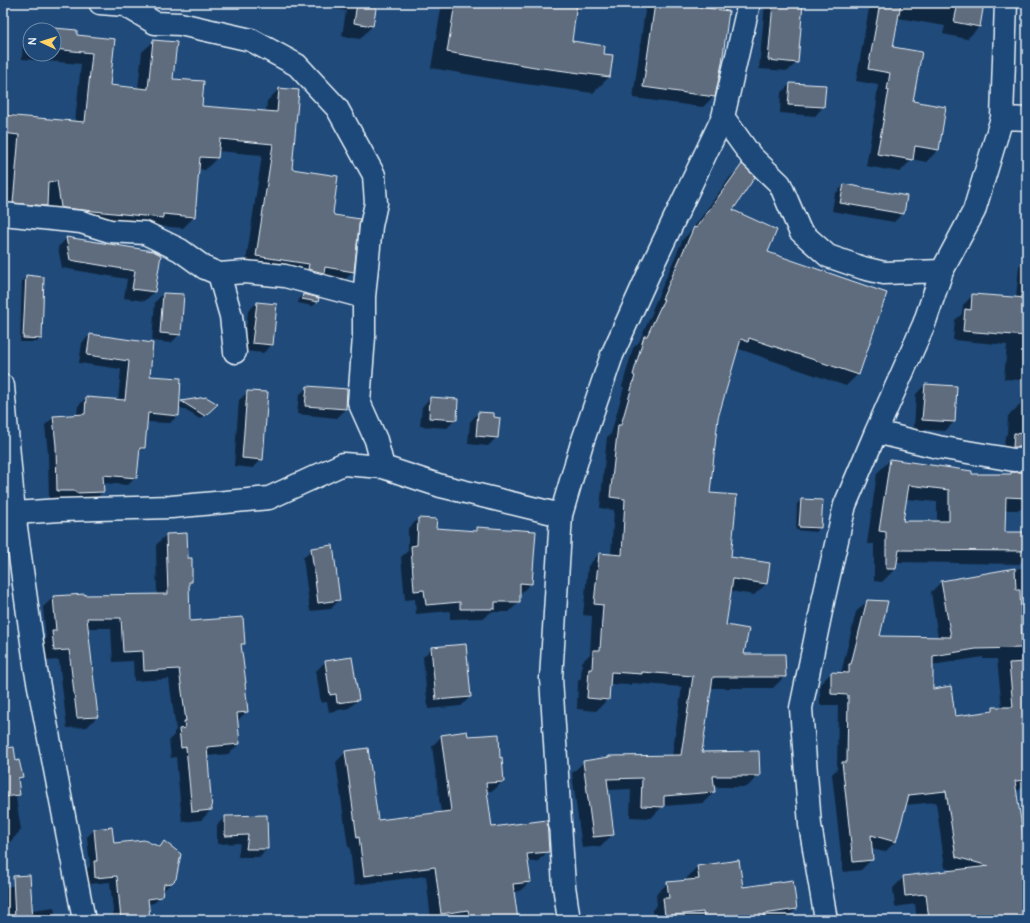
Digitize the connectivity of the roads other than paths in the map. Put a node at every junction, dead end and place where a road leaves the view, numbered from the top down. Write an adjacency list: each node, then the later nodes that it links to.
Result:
1 (100, 3): 10 (street)
2 (749, 3): 4 (street)
3 (1006, 3): 5 (street)
4 (723, 117): 8 (street); 17 (street)
5 (1002, 118): 6 (street); 8 (street)
6 (1027, 119)
7 (3, 214): 9 (street)
8 (942, 271): 13 (street)
9 (219, 274): 10 (street); 11 (street)
10 (364, 297): 15 (street)
11 (235, 352)
12 (3, 386): 16 (street)
13 (876, 432): 14 (street); 20 (street)
14 (1027, 459)
15 (383, 468): 16 (street); 17 (street)
16 (14, 513): 18 (street)
17 (561, 515): 19 (street)
18 (84, 920)
19 (569, 920)
20 (826, 920)

